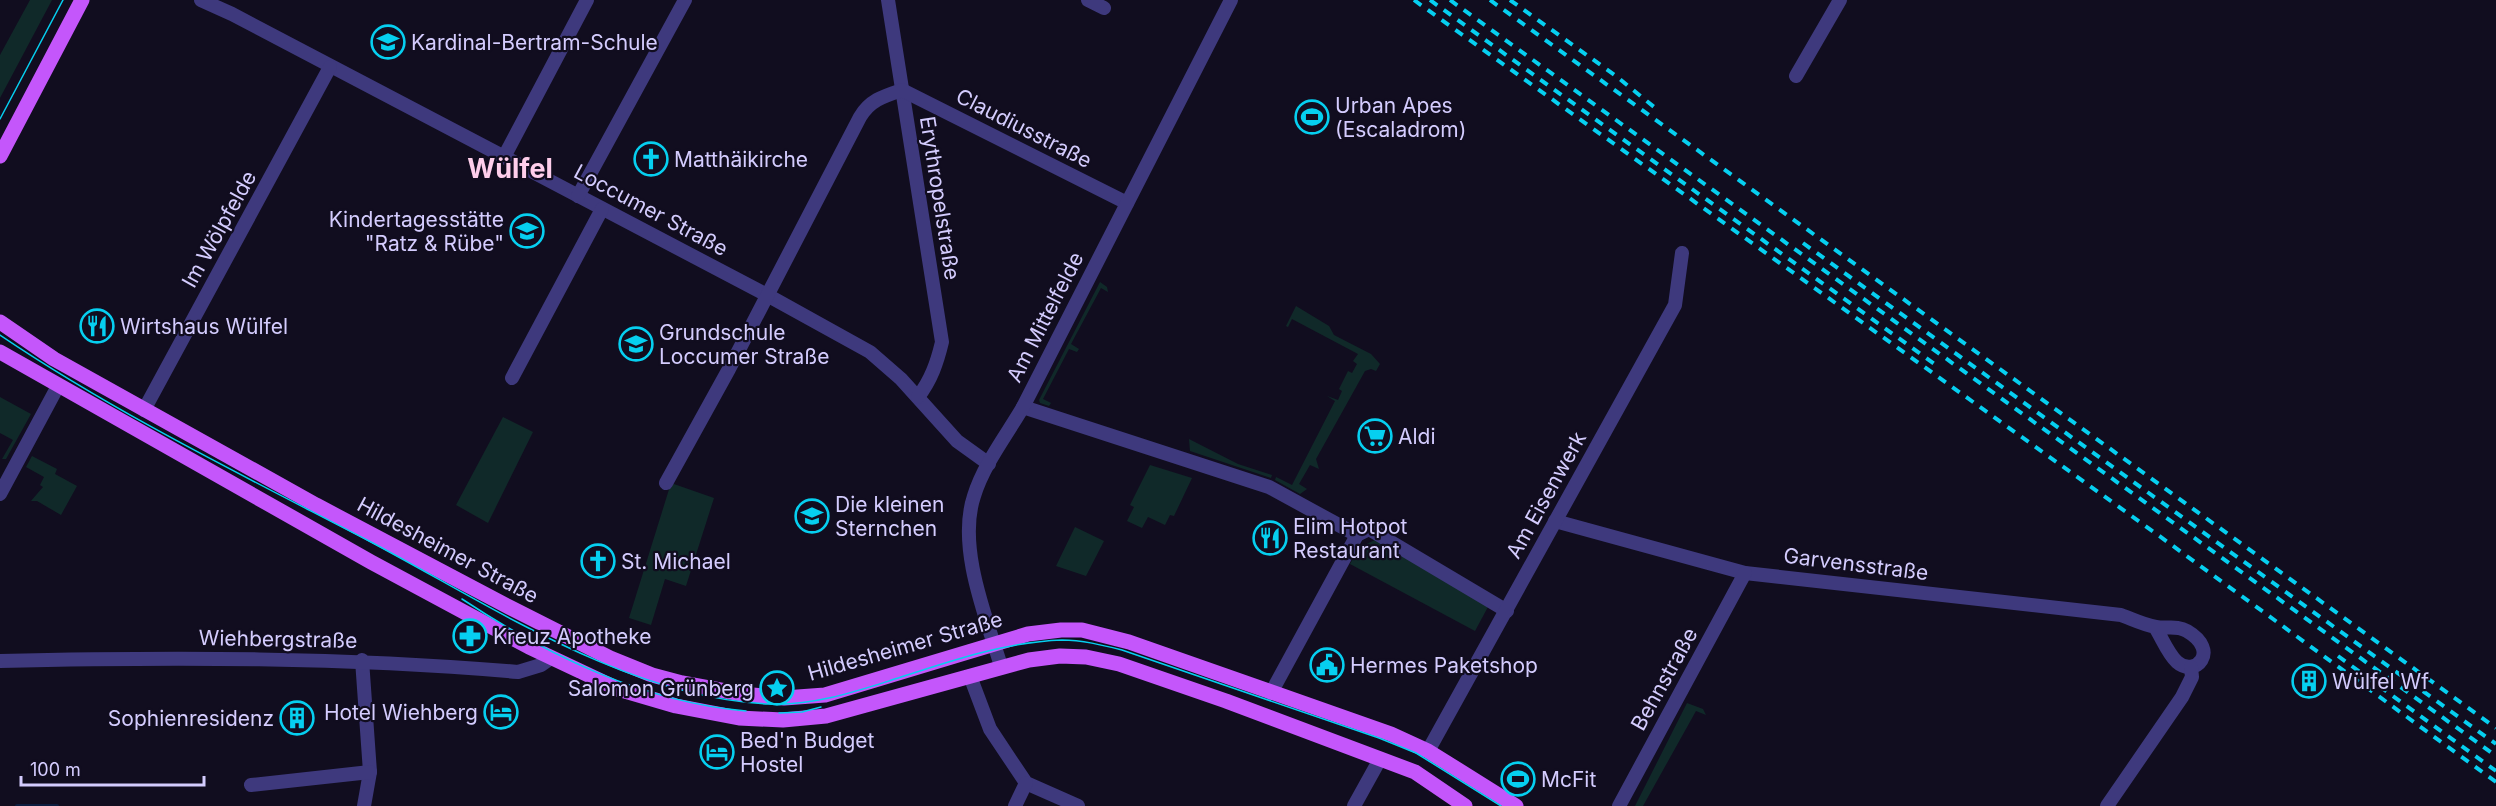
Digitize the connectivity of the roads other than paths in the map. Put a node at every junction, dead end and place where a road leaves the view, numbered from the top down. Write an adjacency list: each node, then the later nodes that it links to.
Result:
1 (82, 0): 13 (main road)
2 (201, 0): 10 (street, Loccumer Straße)
3 (587, 0): 14 (street)
4 (685, 0): 15 (street)
5 (888, 0): 12 (street, Erythropelstraße)
6 (1088, 0): 9 (street)
7 (1231, 0): 16 (street, Am Mittelfelde)
8 (1840, 0): 11 (street)
9 (1104, 8)
10 (330, 67): 14 (street, Loccumer Straße); 26 (street, Im Wölpfelde)
11 (1796, 76)
12 (902, 90): 16 (street, Claudiusstraße); 19 (street); 24 (street, Erythropelstraße)
13 (0, 156)
14 (504, 158): 15 (street, Loccumer Straße)
15 (578, 196): 17 (street, Loccumer Straße)
16 (1127, 203): 25 (street, Am Mittelfelde)
17 (602, 209): 19 (street, Loccumer Straße); 22 (street)
18 (1682, 253): 30 (street, Am Eisenwerk)
19 (767, 295): 24 (street, Loccumer Straße); 28 (street)
20 (0, 322): 26 (main road, Hildesheimer Straße)
21 (0, 352): 23 (main road)
22 (512, 378)
23 (58, 386): 29 (street); 36 (main road)
24 (918, 398): 27 (street, Loccumer Straße)
25 (1023, 407): 27 (street, Am Mittelfelde); 31 (street)
26 (144, 411): 35 (main road, Hildesheimer Straße)
27 (988, 464): 35 (street, Am Mittelfelde)
28 (666, 483)
29 (0, 494)
30 (1555, 520): 32 (street, Garvensstraße); 33 (street, Am Eisenwerk)
31 (1356, 535): 33 (street); 42 (street)
32 (1746, 573): 34 (street, Garvensstraße); 54 (street, Behnstraße)
33 (1507, 611): 43 (street, Am Eisenwerk)
34 (2155, 627): 40 (street); 40 (street, Garvensstraße)
35 (995, 644): 39 (street, Am Mittelfelde); 42 (main road, Hildesheimer Straße)
36 (551, 658): 37 (street, Wiehbergstraße); 41 (main road)
37 (362, 660): 38 (street, Wiehbergstraße); 45 (street)
38 (0, 661)
39 (1001, 666): 41 (main road); 44 (main road)
40 (2191, 667): 55 (street)
41 (970, 676): 46 (street)
42 (1270, 693): 43 (main road, Hildesheimer Straße)
43 (1428, 751): 53 (main road, Hildesheimer Straße)
44 (1380, 759): 51 (street); 52 (main road)
45 (370, 772): 47 (street); 48 (street)
46 (1026, 783): 49 (street); 50 (street)
47 (251, 785)
48 (364, 806)
49 (1015, 806)
50 (1078, 806)
51 (1354, 806)
52 (1466, 806)
53 (1516, 806)
54 (1619, 806)
55 (2107, 806)

